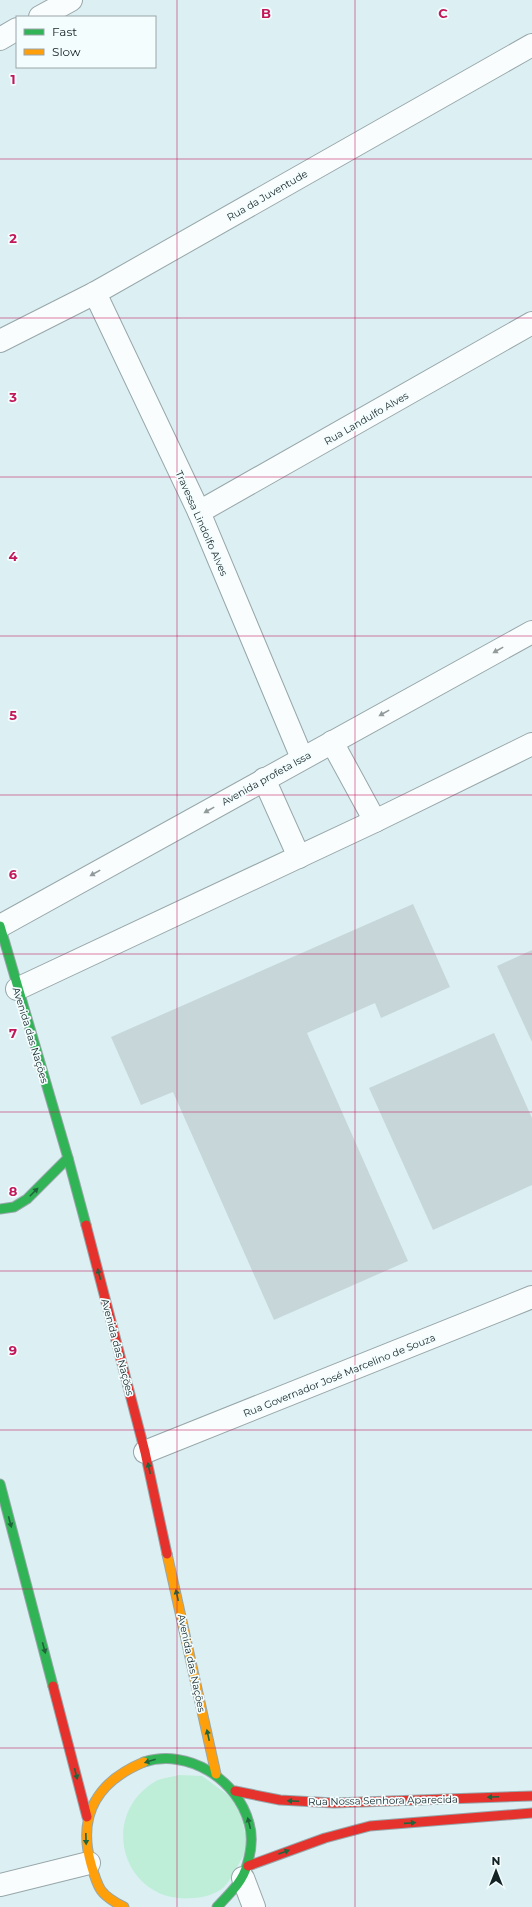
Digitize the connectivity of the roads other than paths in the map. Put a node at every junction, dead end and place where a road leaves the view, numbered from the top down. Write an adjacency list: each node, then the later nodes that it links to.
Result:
1 (71, 0): 2 (street)
2 (42, 16)
3 (16, 30): 4 (street)
4 (0, 39)
5 (532, 45): 6 (street, Rua da Juventude)
6 (95, 293): 8 (street, Rua da Juventude); 9 (street, Travessa Lindolfo Alves)
7 (532, 323): 9 (street, Rua Landulfo Alves)
8 (0, 342)
9 (199, 512): 13 (street, Travessa Lindolfo Alves)
10 (532, 632): 11 (street, Avenida profeta Issa, one-way to 11)
11 (332, 742): 13 (street, Avenida profeta Issa); 15 (street)
12 (532, 744): 15 (street)
13 (302, 758): 14 (street, Avenida profeta Issa)
14 (264, 779): 16 (street); 17 (street, Avenida profeta Issa, one-way to 17)
15 (375, 821): 16 (street)
16 (300, 857): 18 (street)
17 (0, 926): 18 (street, Avenida das Nações)
18 (17, 988): 19 (street, Avenida das Nações)
19 (68, 1158): 20 (street, one-way to 19); 22 (street, Avenida das Nações, one-way to 19)
20 (0, 1209)
21 (532, 1297): 22 (street, Rua Governador José Marcelino de Souza)
22 (145, 1452): 24 (street, Avenida das Nações, one-way to 22)
23 (1, 1496): 28 (street, one-way to 28)
24 (216, 1774): 25 (street); 28 (street, one-way to 28)
25 (235, 1791): 26 (street, Rua Nossa Senhora Aparecida, one-way to 25); 30 (street, one-way to 25)
26 (532, 1796)
27 (532, 1813): 30 (street, Rua Nossa Senhora Aparecida, one-way to 27)
28 (87, 1817): 29 (street, one-way to 29)
29 (89, 1863): 31 (street); 32 (street)
30 (245, 1872): 34 (street); 35 (street)
31 (0, 1885)
32 (105, 1902): 33 (street)
33 (124, 1907)
34 (217, 1907)
35 (254, 1907)

